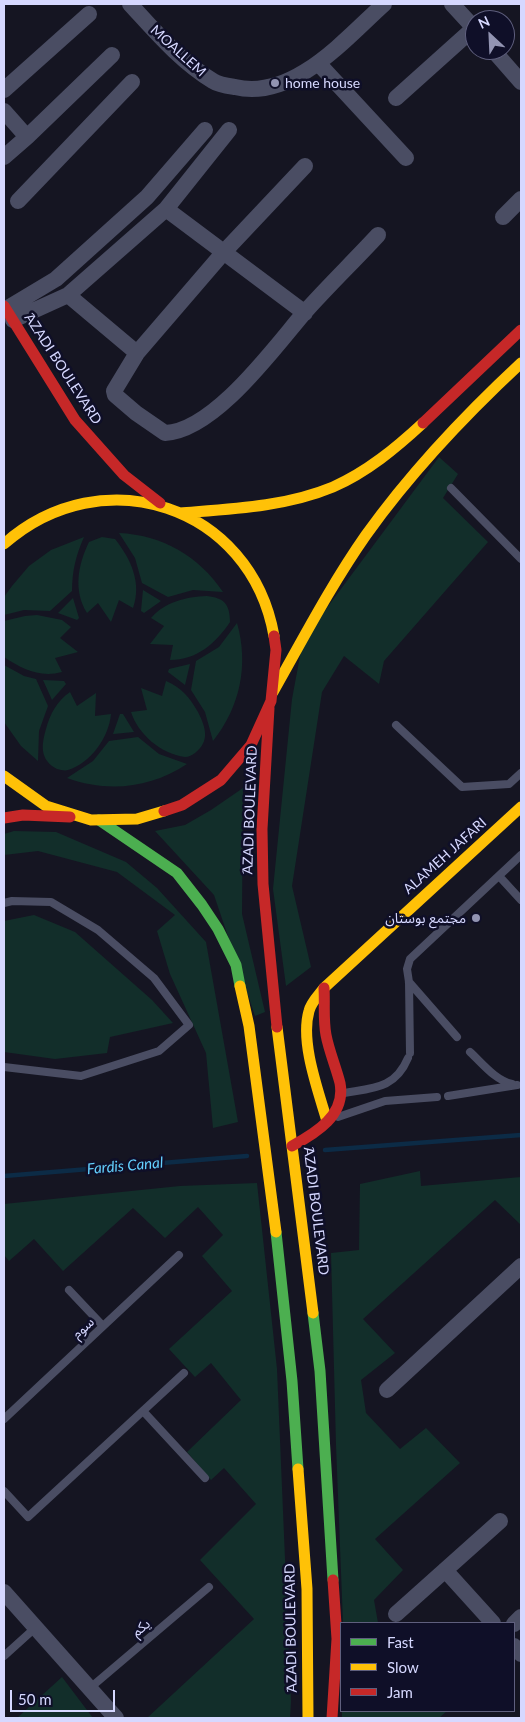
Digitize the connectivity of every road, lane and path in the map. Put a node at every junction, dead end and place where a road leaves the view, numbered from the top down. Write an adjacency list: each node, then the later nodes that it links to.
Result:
1 (130, 4): 9 (street, MOALLEM)
2 (384, 4): 9 (street, MOALLEM)
3 (452, 4): 5 (street)
4 (90, 14): 12 (street)
5 (465, 19)
6 (465, 37): 13 (street)
7 (112, 55): 17 (street)
8 (502, 60): 11 (street)
9 (318, 63): 19 (street)
10 (132, 82): 22 (street)
11 (521, 82)
12 (4, 90)
13 (396, 98)
14 (4, 111): 17 (street)
15 (205, 130): 28 (street)
16 (229, 130): 23 (street)
17 (27, 137): 18 (street)
18 (4, 157)
19 (406, 158)
20 (305, 166): 26 (street)
21 (521, 199): 24 (street)
22 (18, 201)
23 (166, 209): 26 (street); 27 (street)
24 (504, 216)
25 (378, 235): 29 (street)
26 (223, 253): 29 (street); 31 (street)
27 (68, 296): 28 (street); 31 (street)
28 (7, 312): 34 (main road, َAZADI BOULEVARD)
29 (304, 313): 31 (street)
30 (521, 330): 35 (main road)
31 (137, 354)
32 (521, 363): 38 (main road)
33 (451, 488): 37 (lane)
34 (164, 507): 35 (main road); 36 (main road)
35 (180, 513): 38 (main road)
36 (4, 544)
37 (521, 559)
38 (273, 692): 39 (main road)
39 (269, 708): 46 (main road); 61 (main road, َAZADI BOULEVARD)
40 (396, 725): 41 (lane)
41 (521, 773)
42 (4, 776): 44 (main road)
43 (521, 807): 52 (main road, ALAMEH JAFARI)
44 (82, 817): 45 (main road); 46 (main road)
45 (4, 818)
46 (99, 820): 82 (main road, َAZADI BOULEVARD)
47 (521, 855): 48 (lane)
48 (499, 876): 49 (lane); 51 (lane)
49 (521, 900)
50 (4, 903): 55 (lane)
51 (409, 982): 53 (lane); 57 (lane)
52 (324, 988): 57 (main road); 60 (main road, ALAMEH JAFARI)
53 (457, 1037)
54 (470, 1052): 56 (lane)
55 (4, 1067)
56 (519, 1085): 58 (lane)
57 (341, 1093): 60 (main road)
58 (448, 1096)
59 (437, 1097): 60 (lane)
60 (327, 1121): 61 (main road)
61 (292, 1146): 83 (main road, َAZADI BOULEVARD)
62 (179, 1255): 65 (lane, سوم)
63 (521, 1266): 67 (street)
64 (69, 1290): 65 (lane)
65 (103, 1326): 69 (lane, سوم)
66 (184, 1373): 68 (lane)
67 (387, 1390)
68 (143, 1411): 70 (lane); 71 (lane)
69 (4, 1419)
70 (204, 1478)
71 (4, 1491)
72 (500, 1521): 73 (street)
73 (445, 1570): 76 (street); 77 (street)
74 (209, 1587): 80 (lane, یکم)
75 (4, 1592): 78 (street)
76 (396, 1614)
77 (492, 1622)
78 (35, 1628): 79 (lane); 80 (street)
79 (4, 1656)
80 (90, 1688): 81 (street)
81 (116, 1718)
82 (308, 1718)
83 (332, 1718)

